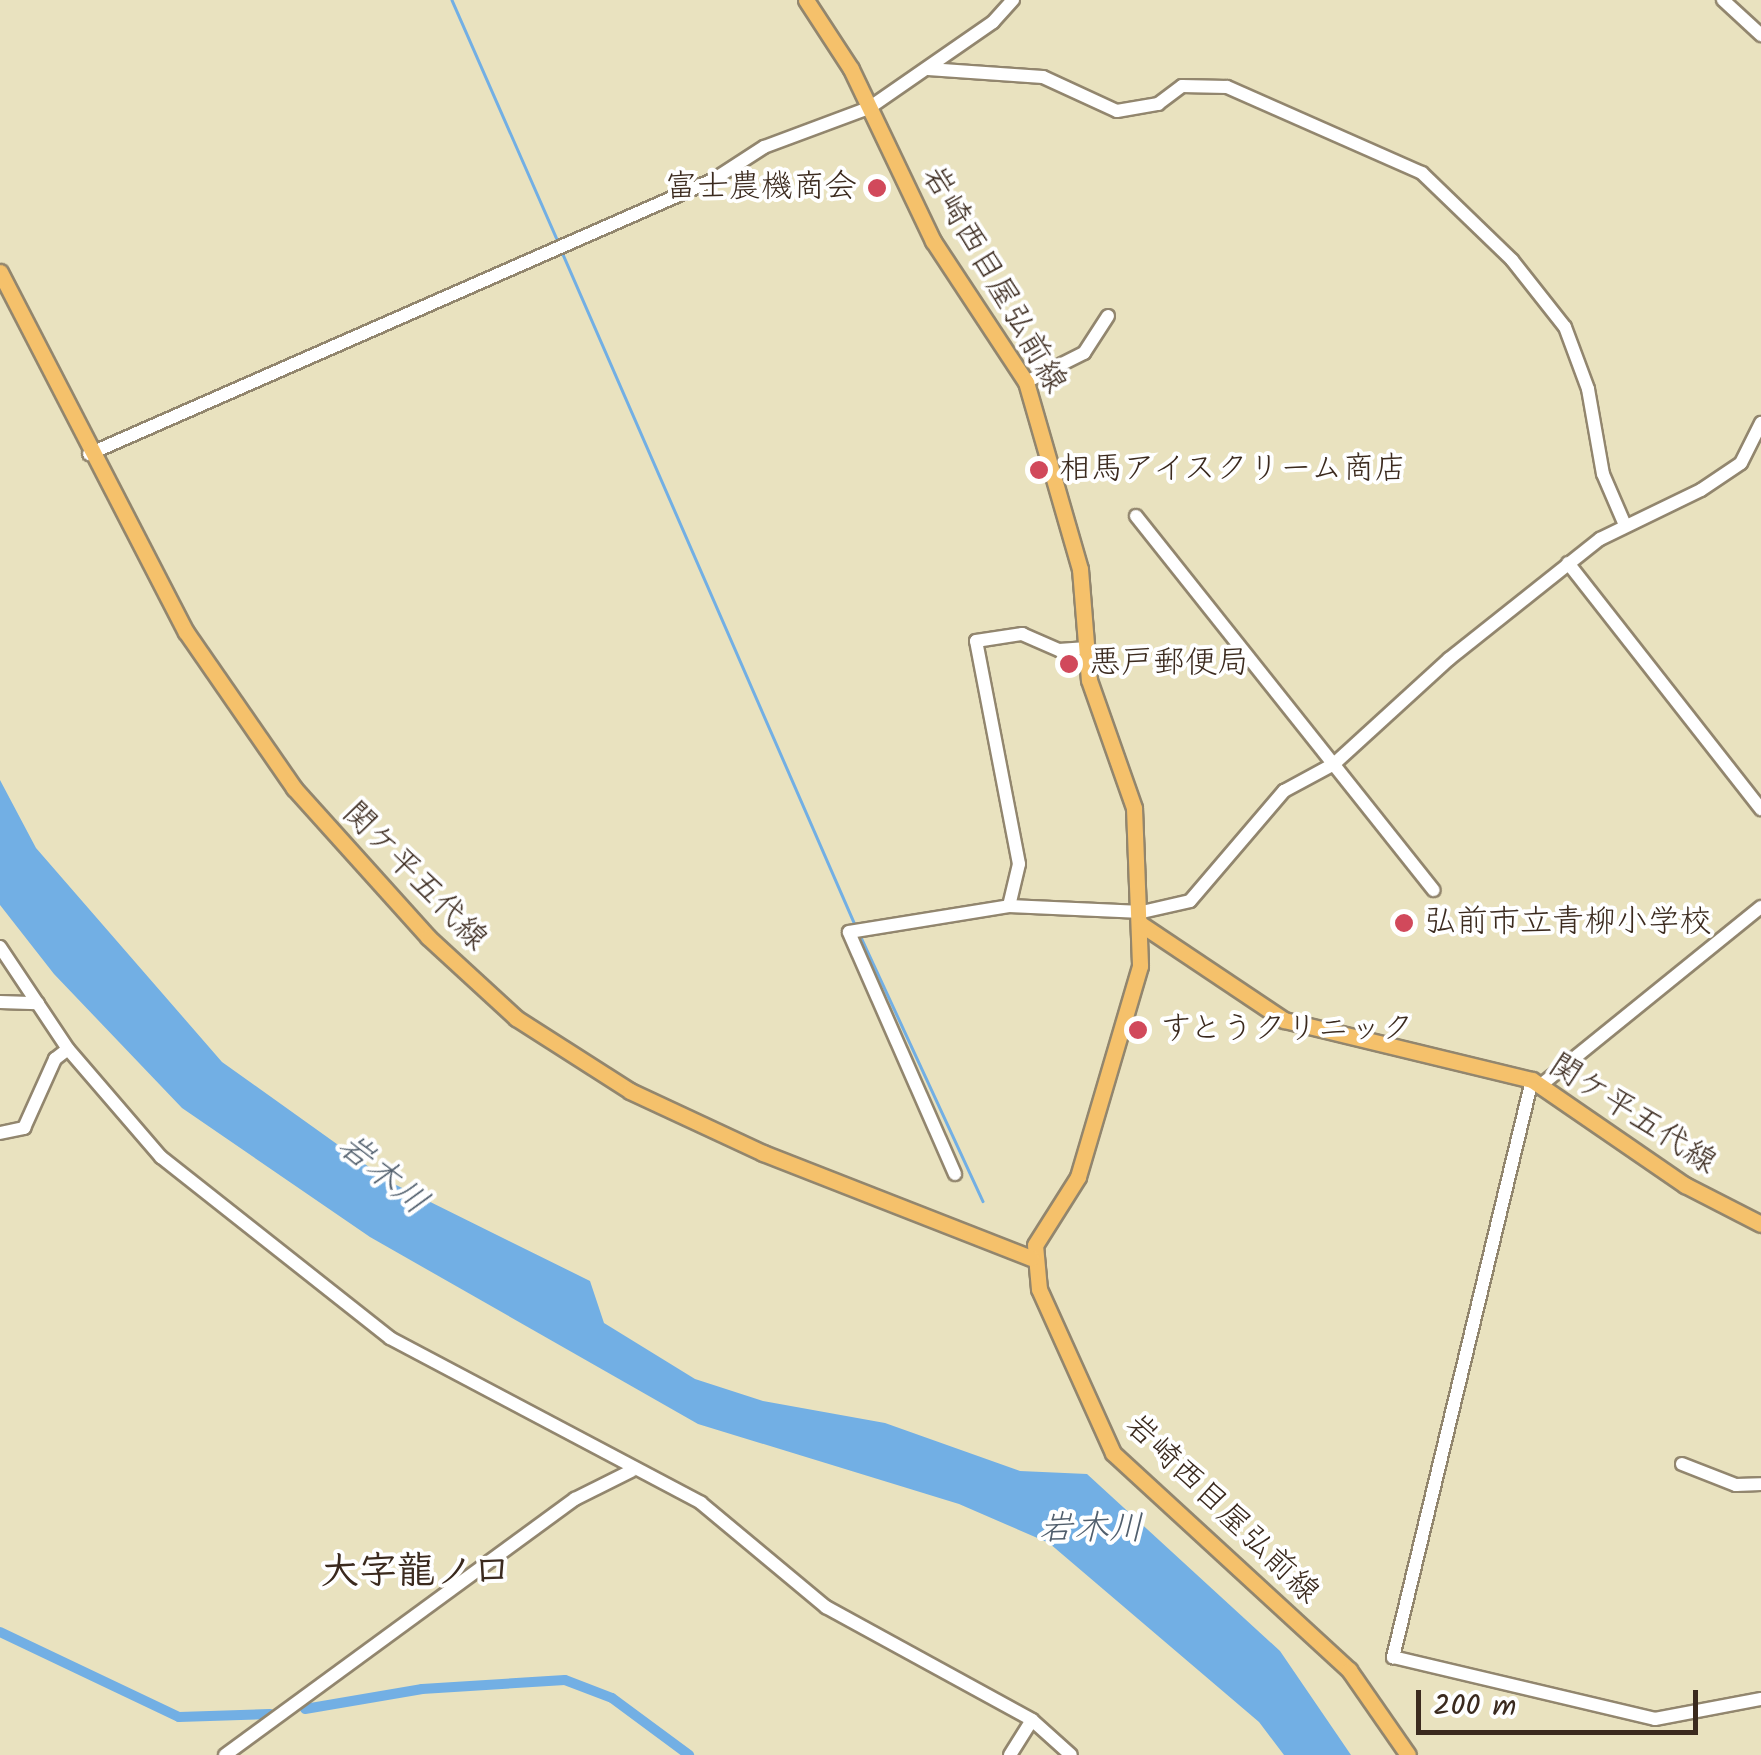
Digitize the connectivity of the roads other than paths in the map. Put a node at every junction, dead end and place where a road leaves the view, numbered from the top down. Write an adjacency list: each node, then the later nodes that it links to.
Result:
1 (806, 0): 6 (main road, 岩崎西目屋弘前線)
2 (1013, 0): 5 (street)
3 (1723, 0): 4 (street)
4 (1761, 36)
5 (928, 69): 6 (street); 13 (street)
6 (869, 108): 9 (main road, 岩崎西目屋弘前線); 11 (street)
7 (0, 272): 11 (main road, 関ケ平五代線)
8 (1108, 316): 9 (street)
9 (1026, 382): 15 (main road, 岩崎西目屋弘前線)
10 (1761, 422): 13 (street)
11 (89, 454): 30 (main road, 関ケ平五代線)
12 (1136, 516): 16 (street)
13 (1625, 525): 14 (street)
14 (1568, 563): 16 (street); 17 (street)
15 (1087, 648): 19 (street); 21 (main road, 岩崎西目屋弘前線)
16 (1334, 764): 18 (street); 21 (street)
17 (1761, 810)
18 (1433, 890)
19 (1008, 906): 21 (street); 28 (street)
20 (1761, 906): 26 (street)
21 (1142, 918): 26 (main road, 関ケ平五代線); 30 (main road, 岩崎西目屋弘前線)
22 (0, 947): 24 (street)
23 (0, 1002): 24 (street)
24 (38, 1003): 25 (street)
25 (68, 1049): 27 (street); 32 (street)
26 (1536, 1083): 29 (main road, 関ケ平五代線); 34 (street)
27 (0, 1134)
28 (954, 1174)
29 (1761, 1224)
30 (1031, 1258): 39 (main road, 岩崎西目屋弘前線)
31 (1682, 1464): 33 (street)
32 (630, 1471): 35 (street); 36 (street)
33 (1761, 1484)
34 (1761, 1699)
35 (1032, 1720): 37 (street); 38 (street)
36 (225, 1755)
37 (1010, 1755)
38 (1072, 1755)
39 (1408, 1755)

